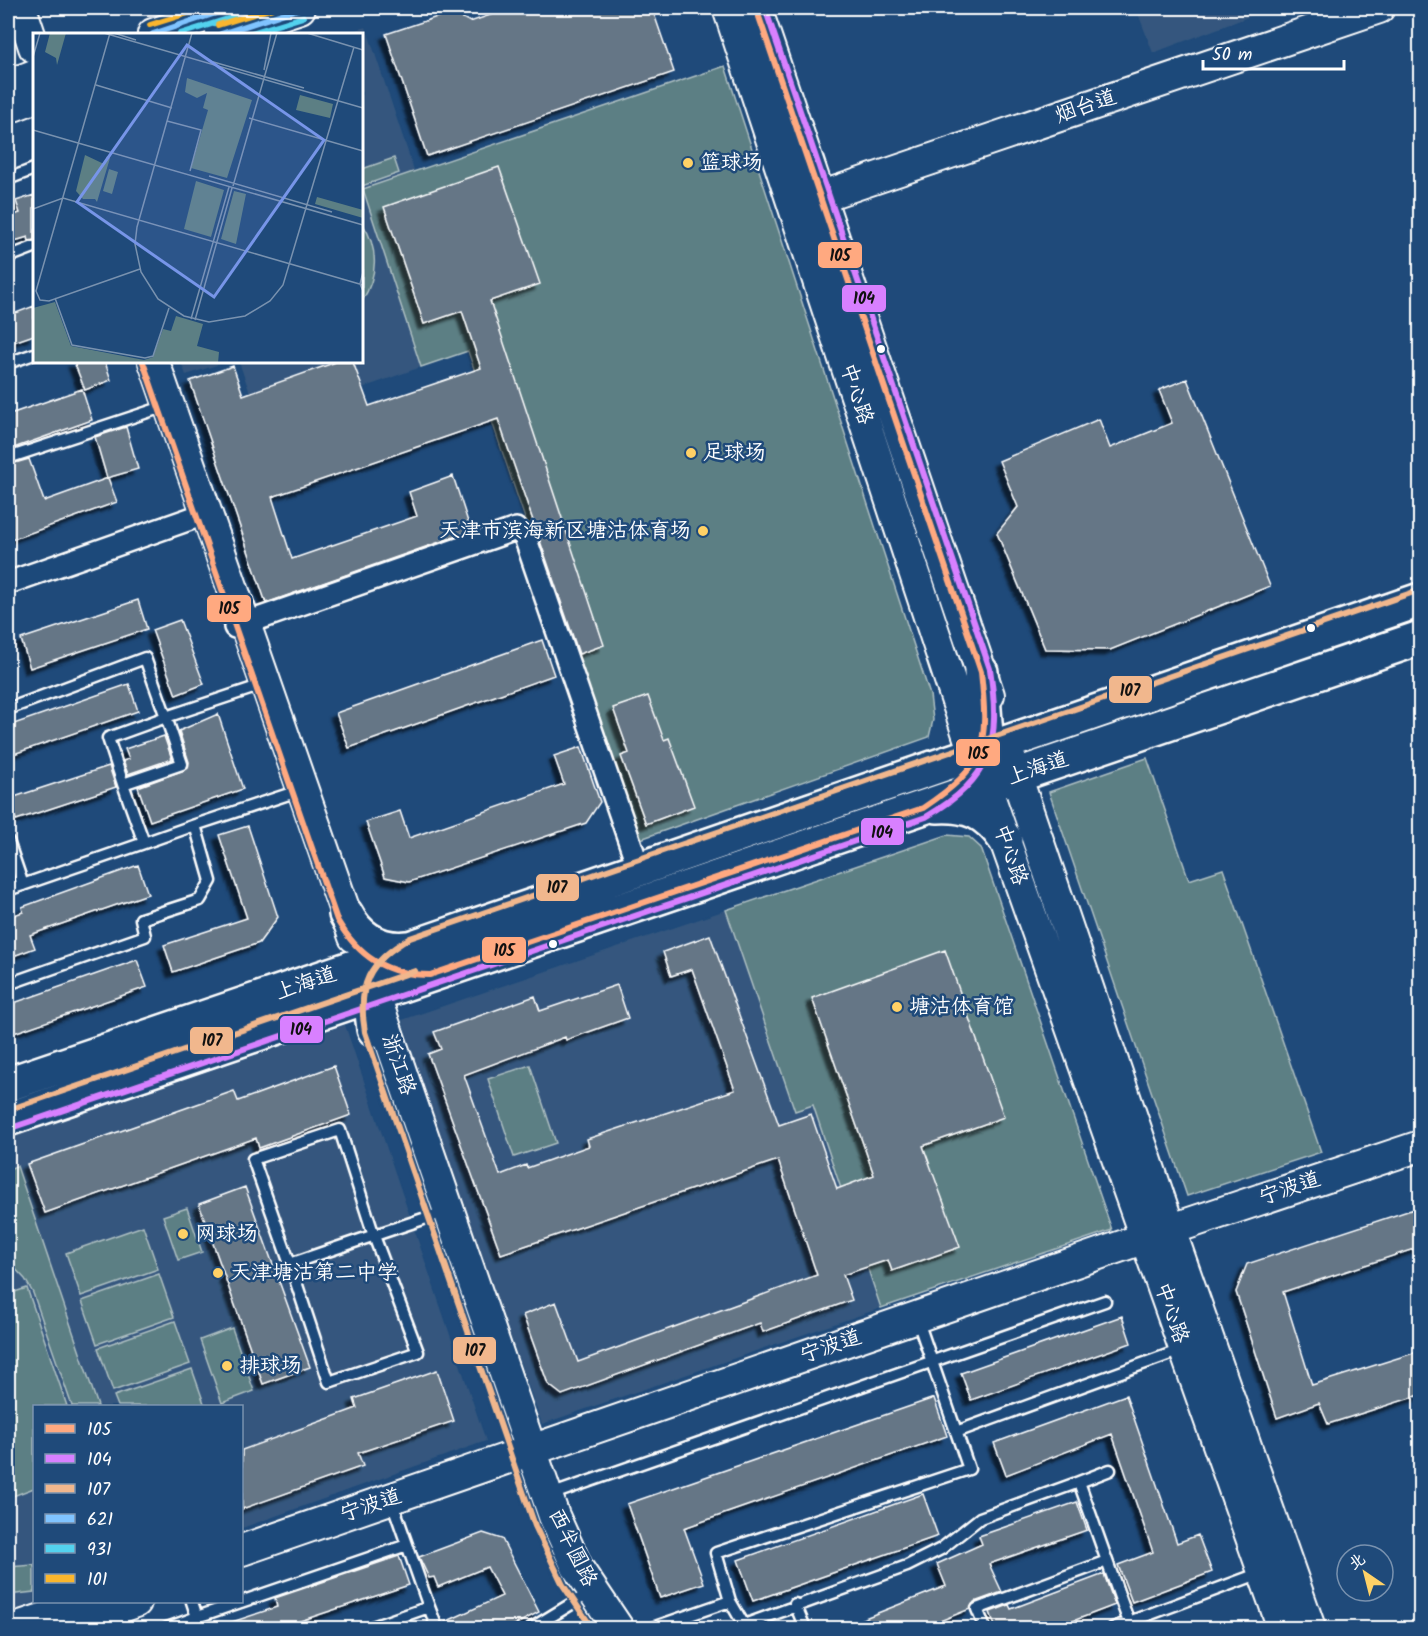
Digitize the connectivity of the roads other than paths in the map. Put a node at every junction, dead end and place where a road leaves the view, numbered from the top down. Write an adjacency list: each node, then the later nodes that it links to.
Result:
1 (21, 8): 11 (street)
2 (32, 8): 8 (street)
3 (231, 8): 9 (street)
4 (300, 8): 10 (street)
5 (728, 8): 18 (street, 中心路)
6 (756, 8): 18 (street, 中心路)
7 (1379, 8): 18 (street, 烟台道)
8 (41, 33)
9 (156, 33)
10 (224, 33)
11 (33, 44)
12 (33, 75): 13 (street)
13 (8, 84)
14 (33, 98): 15 (street)
15 (8, 108)
16 (33, 169): 17 (lane)
17 (8, 179)
18 (806, 201): 32 (street, 中心路)
19 (33, 248): 20 (lane)
20 (8, 257)
21 (33, 354): 22 (lane)
22 (8, 363)
23 (143, 363): 25 (street, 浙江路)
24 (154, 363): 25 (street, 浙江路)
25 (164, 406): 26 (lane); 27 (street, 浙江路)
26 (8, 458)
27 (202, 515): 28 (street); 30 (street, 浙江路)
28 (8, 583)
29 (1420, 600): 36 (main road, 上海道)
30 (240, 626): 33 (street, 浙江路); 46 (street)
31 (1420, 638): 37 (main road, 上海道)
32 (966, 678): 36 (main road); 37 (main road); 38 (street, 中心路)
33 (260, 686): 35 (lane); 40 (street, 浙江路)
34 (8, 709): 35 (lane)
35 (166, 717): 39 (lane); 39 (lane)
36 (1064, 721): 37 (main road, 上海道)
37 (992, 755): 38 (main road, 上海道); 41 (main road, 上海道); 43 (street, 中心路); 60 (street, 中心路)
38 (912, 774): 46 (main road, 上海道)
39 (123, 784): 45 (lane)
40 (297, 791): 42 (lane); 49 (street, 浙江路)
41 (923, 808): 43 (main road); 51 (main road, 上海道)
42 (195, 825): 45 (lane); 52 (lane)
43 (1005, 839): 60 (street, 中心路)
44 (8, 841): 47 (lane)
45 (144, 843): 47 (lane)
46 (639, 869): 50 (main road, 上海道)
47 (23, 885): 48 (lane)
48 (8, 890)
49 (341, 917): 50 (main road); 51 (street, 浙江路)
50 (413, 947): 51 (main road, 上海道)
51 (364, 980): 53 (main road); 54 (main road, 上海道); 55 (main road, 上海道); 58 (street, 浙江路)
52 (8, 984)
53 (374, 1029): 58 (street, 浙江路)
54 (8, 1084)
55 (8, 1119)
56 (1420, 1146): 60 (street, 宁波道)
57 (1420, 1160): 60 (street, 宁波道)
58 (443, 1212): 59 (lane); 67 (street, 浙江路)
59 (374, 1236): 61 (lane); 61 (lane); 61 (lane)
60 (1160, 1241): 63 (street, 宁波道); 64 (street, 中心路); 67 (street, 宁波道); 102 (street, 中心路)
61 (290, 1264)
62 (1105, 1301): 65 (lane)
63 (921, 1330): 65 (lane); 67 (street, 宁波道)
64 (1183, 1349): 66 (lane); 76 (street, 中心路)
65 (932, 1362): 66 (lane); 70 (lane)
66 (956, 1431): 79 (lane)
67 (528, 1458): 70 (street, 西半圆路); 71 (street, 宁波道); 77 (street, 西半圆路)
68 (1110, 1470): 69 (lane)
69 (1079, 1482): 74 (lane); 84 (lane)
70 (547, 1496): 77 (street, 西半圆路)
71 (393, 1505): 72 (lane); 73 (street, 宁波道); 75 (street, 宁波道)
72 (407, 1545): 78 (lane); 85 (lane)
73 (243, 1551)
74 (1107, 1561): 87 (lane); 99 (lane)
75 (243, 1564)
76 (1263, 1572): 87 (lane); 101 (street, 中心路)
77 (586, 1595): 94 (lane); 95 (street, 西半圆路); 96 (street, 西半圆路)
78 (243, 1601)
79 (730, 1601): 84 (lane); 97 (lane)
80 (90, 1603): 88 (street)
81 (133, 1603): 89 (street)
82 (192, 1603): 86 (lane)
83 (238, 1603): 86 (lane)
84 (795, 1604): 98 (lane)
85 (429, 1607): 92 (lane); 93 (lane)
86 (197, 1617): 90 (lane); 91 (lane)
87 (1130, 1626): 100 (lane)
88 (15, 1629)
89 (59, 1629)
90 (167, 1629)
91 (202, 1629)
92 (369, 1629)
93 (437, 1629)
94 (532, 1629)
95 (603, 1629)
96 (618, 1629)
97 (652, 1629)
98 (805, 1629)
99 (985, 1629)
100 (1113, 1629)
101 (1283, 1629)
102 (1310, 1629)

